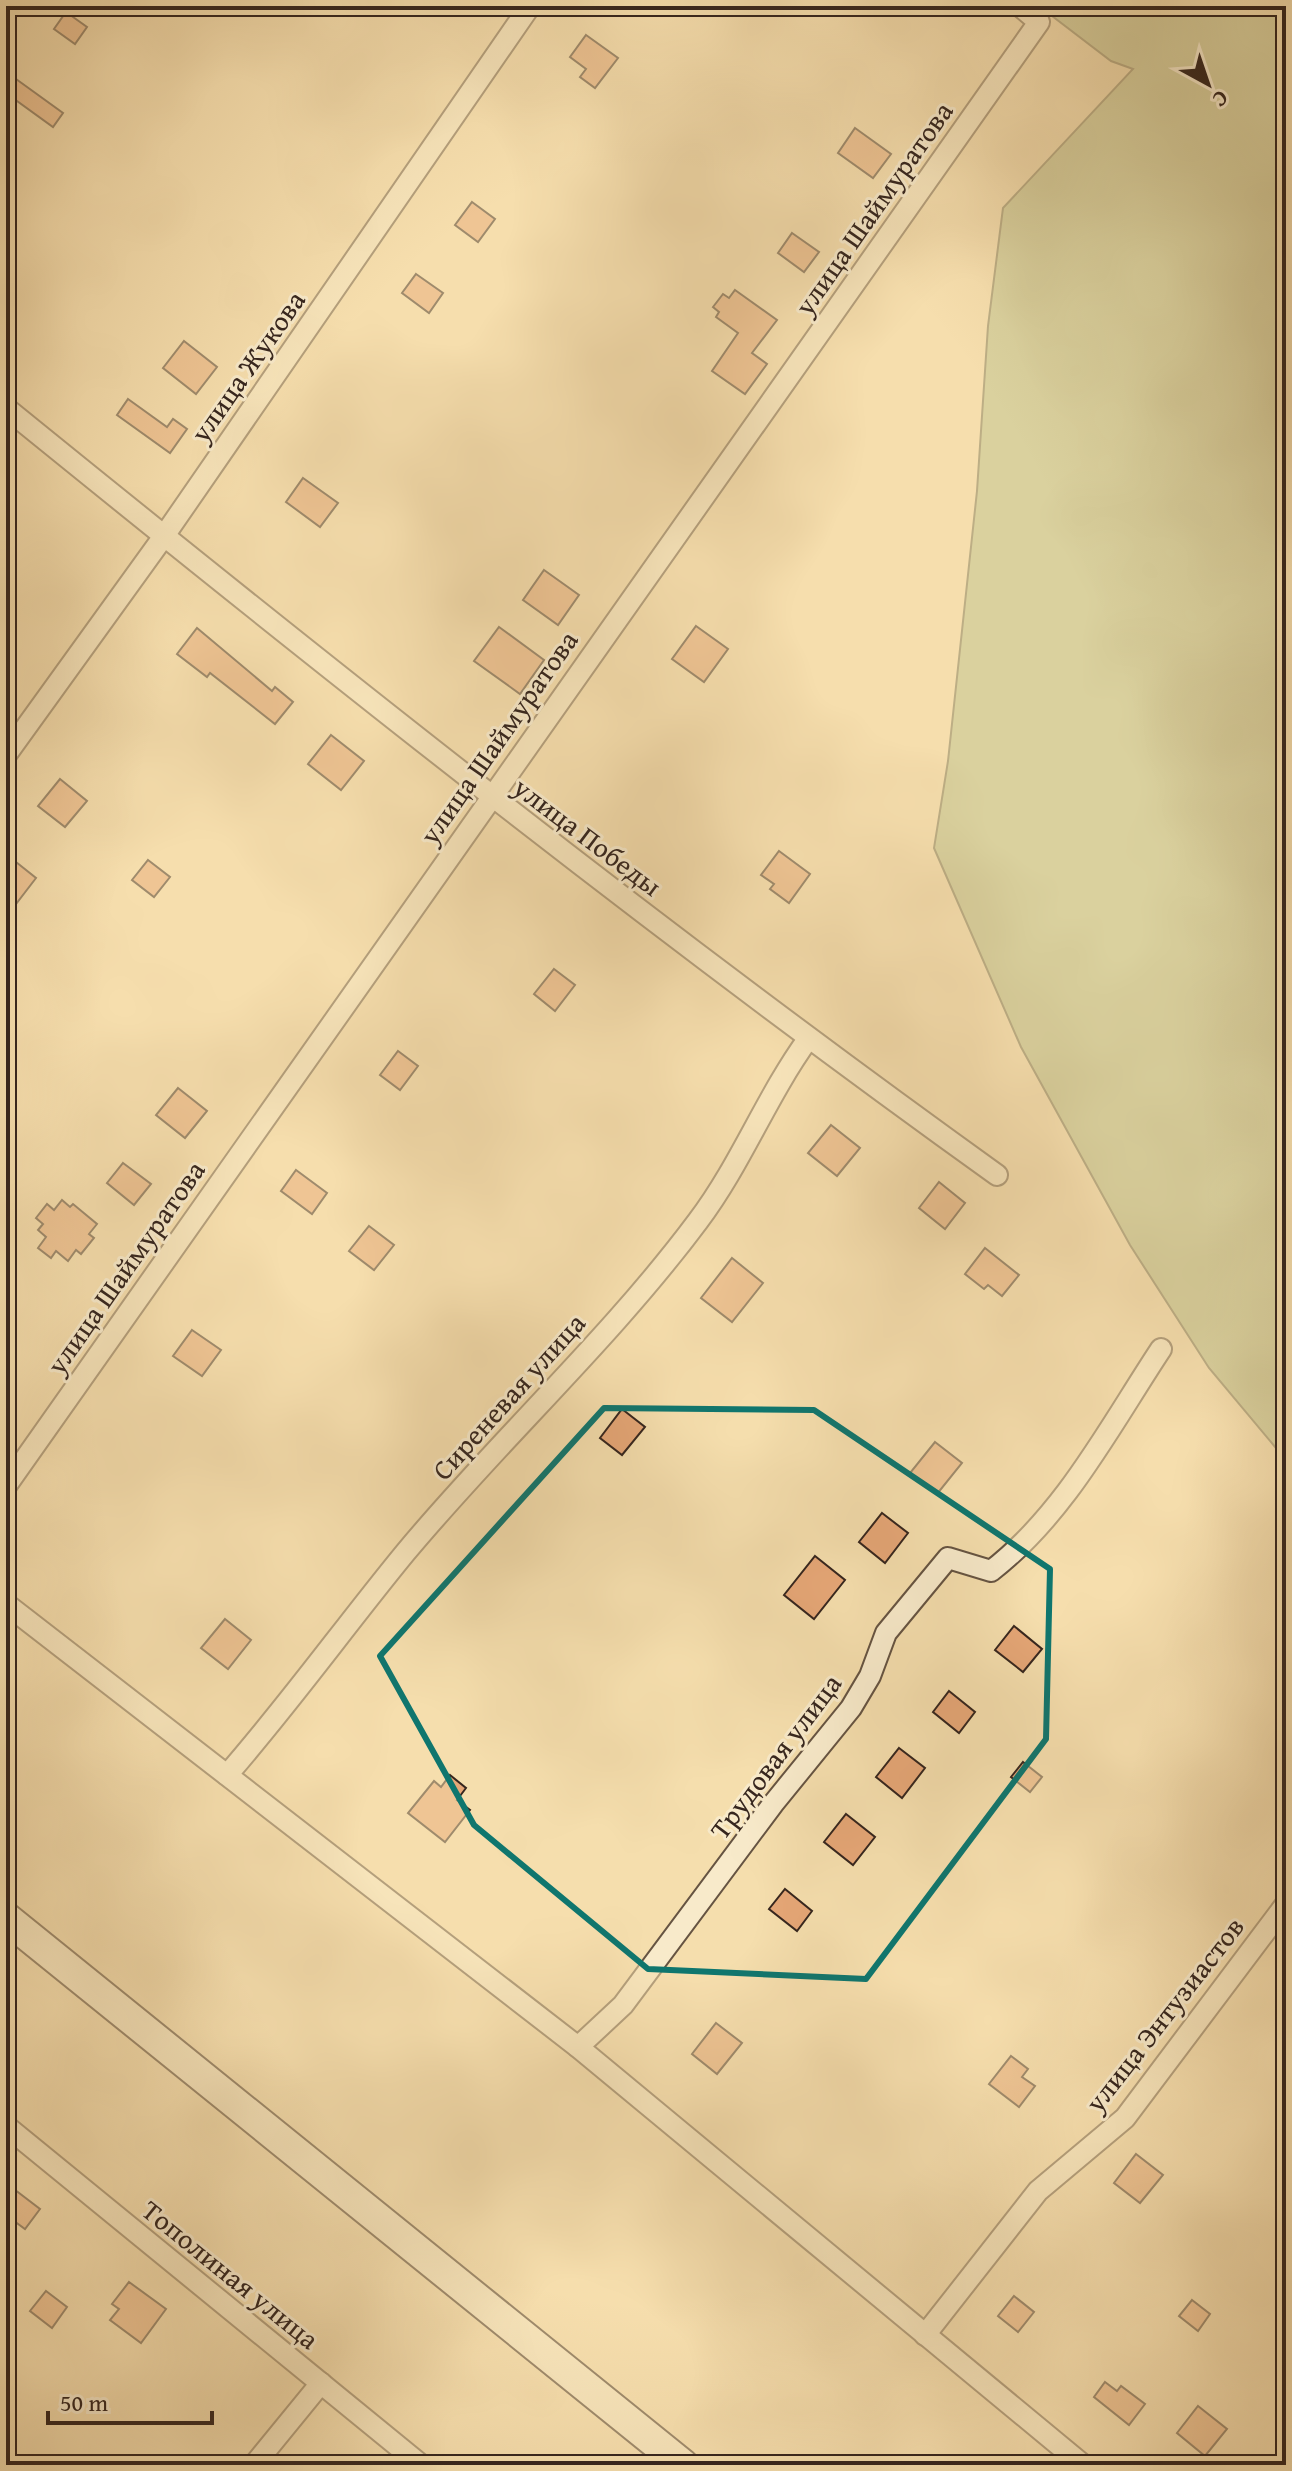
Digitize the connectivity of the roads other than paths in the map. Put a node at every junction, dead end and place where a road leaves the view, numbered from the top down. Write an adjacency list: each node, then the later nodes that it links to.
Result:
1 (530, 6): 4 (street, улица Жукова)
2 (1020, 6): 6 (street, улица Шаймуратова)
3 (6, 408): 4 (street, улица Победы)
4 (164, 536): 5 (street, улица Жукова); 6 (street, улица Победы)
5 (6, 755)
6 (490, 796): 7 (street, улица Победы); 10 (street, улица Шаймуратова)
7 (808, 1039): 8 (street, улица Победы); 12 (street, Сиреневая улица)
8 (997, 1175)
9 (1161, 1349): 15 (street, Трудовая улица)
10 (6, 1486)
11 (6, 1604): 12 (street)
12 (227, 1775): 15 (street)
13 (1286, 1904): 17 (street, улица Энтузиастов)
14 (6, 1918): 21 (main road)
15 (578, 2047): 17 (street)
16 (6, 2126): 18 (street, Тополиная улица)
17 (925, 2335): 22 (street)
18 (321, 2383): 19 (street); 20 (street, Тополиная улица)
19 (254, 2465)
20 (421, 2465)
21 (683, 2465)
22 (1083, 2465)

